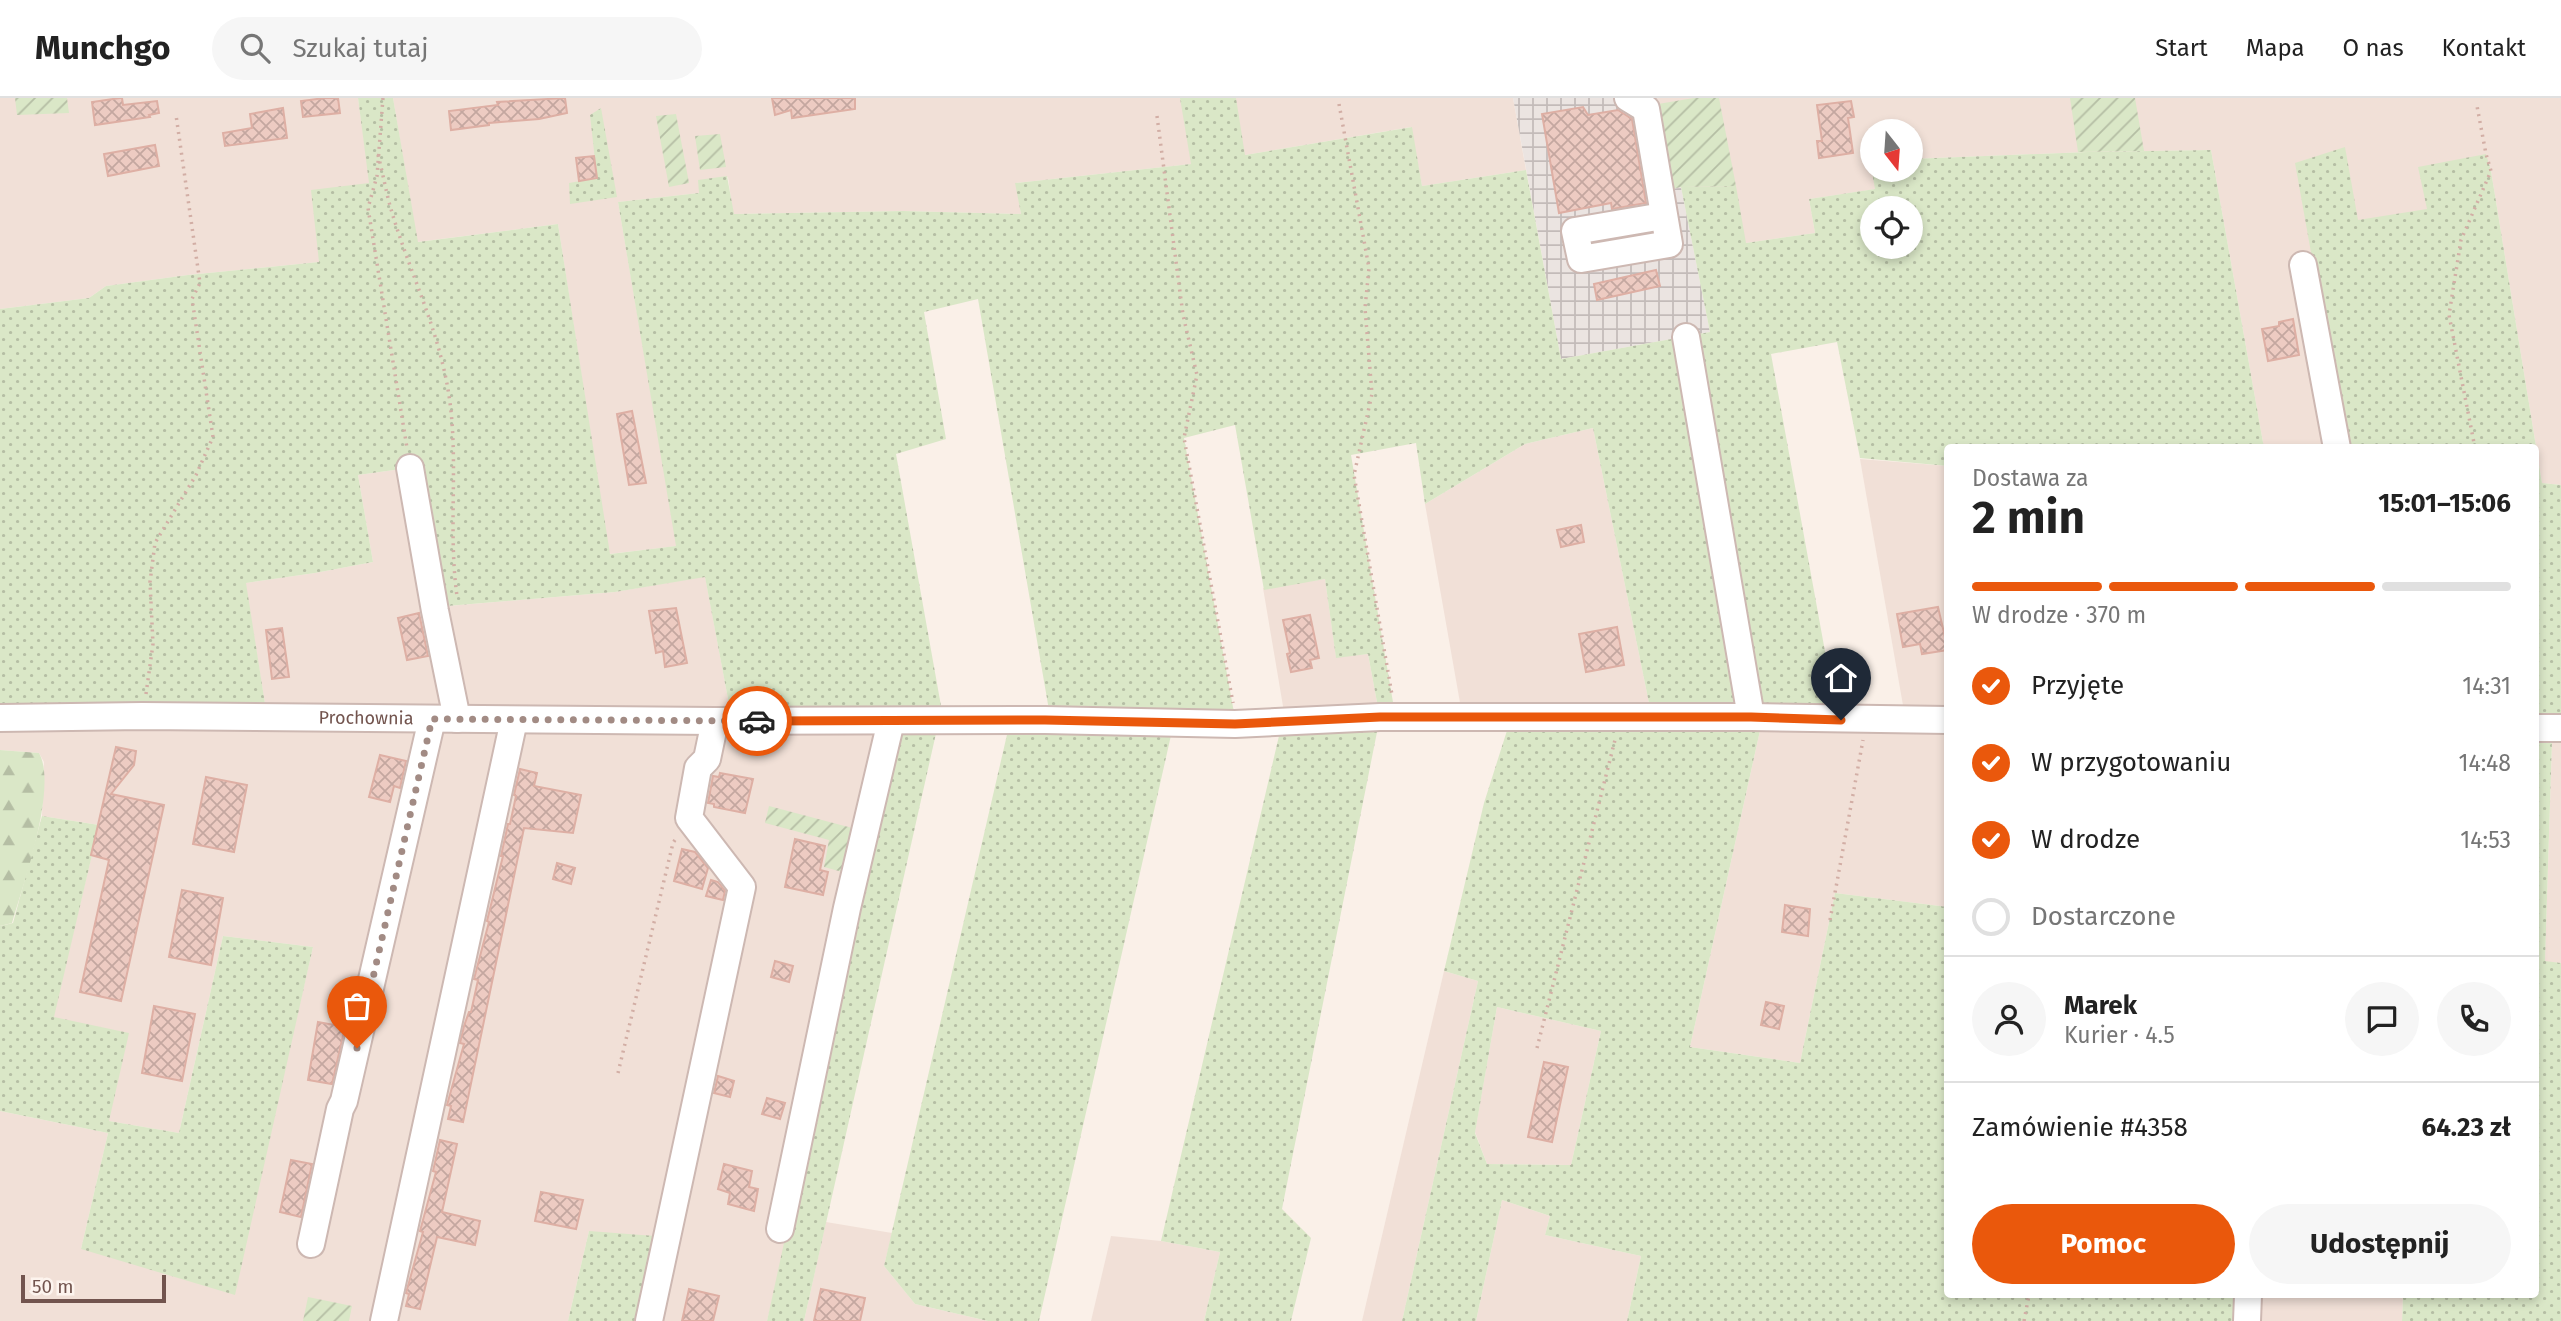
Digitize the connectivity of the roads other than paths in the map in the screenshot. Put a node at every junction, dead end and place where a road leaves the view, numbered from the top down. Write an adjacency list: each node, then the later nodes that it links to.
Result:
1 (1628, 98): 2 (street)
2 (1663, 216)
3 (2303, 265): 5 (street)
4 (1686, 337): 7 (street)
5 (2336, 444)
6 (410, 468): 9 (street)
7 (1751, 717): 11 (street, Prochownia); 13 (street, Prochownia)
8 (0, 718): 9 (street, Prochownia)
9 (444, 719): 10 (street, Prochownia); 17 (street)
10 (514, 720): 12 (street, Prochownia); 19 (street)
11 (1944, 720)
12 (715, 721): 13 (street, Prochownia); 20 (street)
13 (891, 721): 16 (street)
14 (2539, 727): 15 (street)
15 (2561, 728)
16 (780, 1229)
17 (311, 1244)
18 (2248, 1298): 21 (street)
19 (384, 1321)
20 (649, 1321)
21 (2247, 1321)

